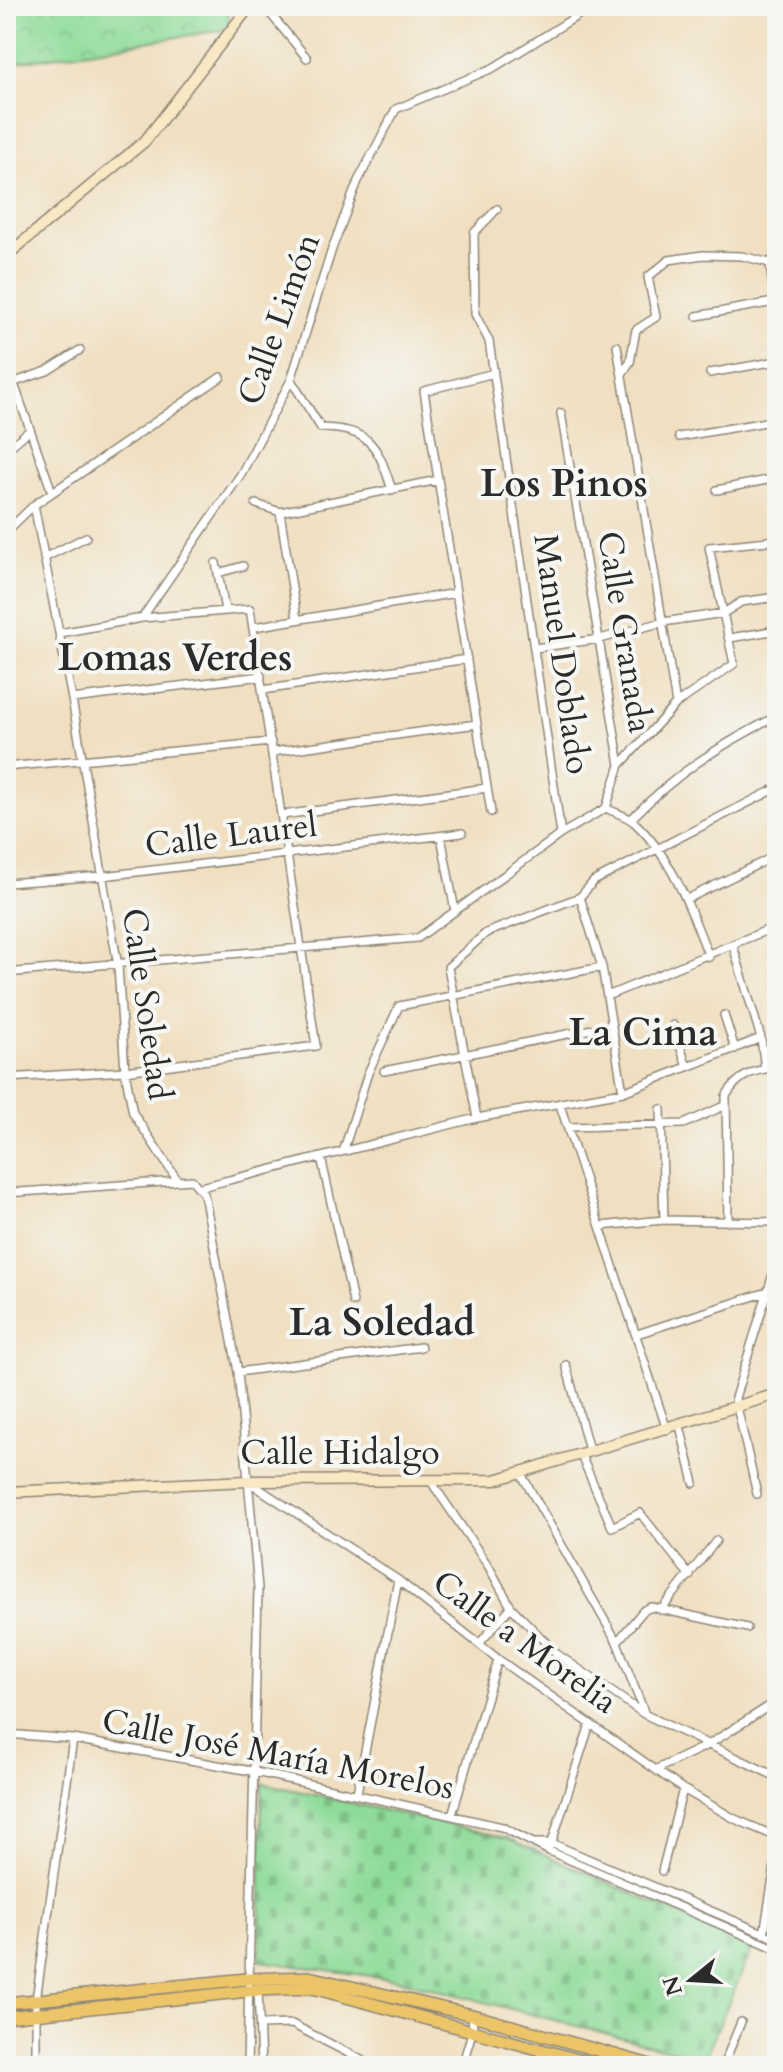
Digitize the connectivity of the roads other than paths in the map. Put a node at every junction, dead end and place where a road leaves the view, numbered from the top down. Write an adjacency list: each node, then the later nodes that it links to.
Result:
1 (250, 6): 7 (street)
2 (264, 6): 4 (street)
3 (593, 6): 20 (street, Calle Limón)
4 (307, 58)
5 (497, 209): 16 (street, Manuel Doblado)
6 (777, 253): 8 (street)
7 (6, 256)
8 (770, 263): 9 (street); 18 (street)
9 (774, 302): 10 (street); 11 (street)
10 (697, 316)
11 (777, 323)
12 (617, 346): 18 (street)
13 (80, 350): 21 (street)
14 (6, 361): 21 (street)
15 (777, 361): 17 (street)
16 (494, 373): 28 (street); 54 (street, Manuel Doblado)
17 (710, 373)
18 (622, 374): 48 (street)
19 (221, 377): 31 (street)
20 (291, 380): 29 (street); 46 (street, Calle Limón)
21 (9, 383): 24 (street)
22 (561, 413): 53 (street, Calle Granada)
23 (777, 420): 25 (street)
24 (30, 430): 26 (street); 31 (street)
25 (679, 437)
26 (6, 450)
27 (777, 478): 30 (street)
28 (438, 480): 29 (street); 42 (street)
29 (392, 490): 34 (street)
30 (717, 490)
31 (52, 492): 33 (street)
32 (256, 504): 34 (street)
33 (34, 505): 35 (street); 38 (street, Calle Soledad)
34 (280, 512): 47 (street)
35 (6, 532)
36 (86, 537): 38 (street)
37 (777, 540): 45 (street)
38 (44, 558): 51 (street, Calle Soledad)
39 (216, 563): 41 (street)
40 (243, 566): 41 (street)
41 (218, 573): 44 (street)
42 (456, 593): 47 (street); 55 (street)
43 (777, 597): 45 (street)
44 (225, 610): 46 (street); 49 (street)
45 (724, 613): 48 (street); 52 (street)
46 (142, 618): 51 (street)
47 (297, 619): 49 (street)
48 (663, 622): 53 (street); 59 (street)
49 (254, 627): 56 (street)
50 (777, 630): 52 (street)
51 (60, 633): 58 (street, Calle Soledad)
52 (730, 638): 59 (street)
53 (600, 639): 54 (street); 65 (street, Calle Granada)
54 (535, 648): 74 (street, Manuel Doblado)
55 (467, 659): 57 (street); 61 (street)
56 (261, 676): 57 (street); 58 (street)
57 (263, 690): 62 (street)
58 (72, 699): 64 (street, Calle Soledad)
59 (676, 704): 65 (street)
60 (777, 716): 72 (street)
61 (477, 724): 63 (street); 67 (street)
62 (271, 742): 63 (street); 64 (street)
63 (272, 752): 71 (street)
64 (81, 760): 66 (street); 79 (street, Calle Soledad)
65 (620, 765): 69 (street)
66 (6, 767)
67 (487, 788): 70 (street); 71 (street)
68 (777, 788): 76 (street)
69 (608, 809): 72 (street); 74 (street)
70 (491, 812)
71 (282, 815): 77 (street)
72 (628, 819): 76 (street)
73 (462, 833): 75 (street, Calle Laurel)
74 (561, 834): 83 (street)
75 (441, 836): 77 (street, Calle Laurel); 83 (street)
76 (657, 848): 81 (street); 82 (street)
77 (288, 854): 79 (street, Calle Laurel); 86 (street)
78 (777, 855): 82 (street)
79 (103, 876): 80 (street, Calle Laurel); 88 (street, Calle Soledad)
80 (6, 883)
81 (580, 897): 89 (street); 91 (street)
82 (687, 899): 87 (street)
83 (455, 911): 86 (street)
84 (777, 926): 85 (street)
85 (733, 946): 87 (street); 96 (street)
86 (302, 948): 88 (street); 102 (street)
87 (709, 957): 92 (street)
88 (118, 966): 90 (street); 102 (street, Calle Soledad)
89 (602, 967): 91 (street); 92 (street)
90 (6, 973)
91 (454, 996): 98 (street); 112 (street)
92 (607, 996): 94 (street)
93 (724, 1015): 97 (street)
94 (612, 1025): 98 (street); 105 (street)
95 (673, 1025): 99 (street)
96 (761, 1038): 97 (street); 101 (street)
97 (735, 1049): 99 (street)
98 (466, 1055): 103 (street); 109 (street)
99 (687, 1067): 105 (street)
100 (777, 1067): 101 (street)
101 (765, 1069): 107 (street)
102 (125, 1071): 104 (street); 114 (street, Calle Soledad)
103 (384, 1071)
104 (6, 1078)
105 (623, 1092): 106 (street)
106 (560, 1105): 109 (street); 110 (street)
107 (726, 1105): 111 (street); 118 (street)
108 (661, 1109): 111 (street)
109 (477, 1118): 112 (street)
110 (567, 1127): 111 (street); 120 (street)
111 (661, 1128): 117 (street)
112 (344, 1149): 113 (street)
113 (321, 1157): 115 (street); 123 (street)
114 (178, 1181): 115 (street); 116 (street)
115 (201, 1187): 127 (street)
116 (6, 1193)
117 (664, 1220): 118 (street); 120 (street)
118 (728, 1222): 119 (street)
119 (777, 1222)
120 (600, 1226): 124 (street)
121 (777, 1261): 122 (street)
122 (767, 1292): 124 (street); 129 (street)
123 (353, 1302)
124 (637, 1334): 131 (street)
125 (421, 1347): 127 (street)
126 (566, 1365): 132 (street)
127 (238, 1372): 135 (street)
128 (777, 1394): 129 (street, Calle Hidalgo)
129 (737, 1408): 130 (street, Calle Hidalgo); 138 (street)
130 (680, 1426): 131 (street, Calle Hidalgo); 136 (street)
131 (667, 1430): 132 (street, Calle Hidalgo)
132 (585, 1452): 133 (street, Calle Hidalgo); 140 (street)
133 (520, 1472): 134 (street, Calle Hidalgo); 145 (street)
134 (430, 1480): 135 (street, Calle Hidalgo); 142 (street)
135 (247, 1481): 137 (street, Calle Hidalgo); 141 (street, Calle a Morelia); 156 (street)
136 (694, 1483)
137 (6, 1492)
138 (757, 1494)
139 (716, 1541): 140 (street)
140 (690, 1576): 143 (street)
141 (398, 1580): 146 (street, Calle a Morelia); 160 (street)
142 (511, 1607): 146 (street); 149 (street)
143 (661, 1610): 144 (street); 145 (street)
144 (747, 1628)
145 (617, 1642): 149 (street)
146 (479, 1644): 147 (street, Calle a Morelia)
147 (498, 1659): 150 (street, Calle a Morelia); 161 (street)
148 (777, 1701): 153 (street)
149 (644, 1714): 153 (street)
150 (590, 1724): 155 (street, Calle a Morelia); 163 (street)
151 (6, 1734): 152 (street, Calle José María Morelos)
152 (73, 1739): 156 (street, Calle José María Morelos); 170 (street)
153 (708, 1745): 155 (street); 157 (street)
154 (777, 1765): 157 (street)
155 (657, 1769): 159 (street, Calle a Morelia)
156 (251, 1771): 160 (street, Calle José María Morelos); 169 (street)
157 (769, 1773): 158 (street)
158 (777, 1777)
159 (683, 1789): 162 (street, Calle a Morelia); 165 (street)
160 (357, 1793): 161 (street, Calle José María Morelos)
161 (452, 1815): 163 (street, Calle José María Morelos)
162 (777, 1837)
163 (550, 1847): 166 (street, Calle José María Morelos); 168 (street, Calle José María Morelos)
164 (777, 1853): 166 (street)
165 (662, 1871)
166 (764, 1934): 167 (street, Calle José María Morelos)
167 (777, 1939)
168 (777, 1949)
169 (252, 1982): 170 (main road); 172 (main road); 173 (main road); 176 (street); 177 (main road); 180 (street)
170 (36, 2000): 171 (main road); 172 (street)
171 (6, 2003)
172 (36, 2014): 174 (main road); 179 (street)
173 (472, 2015): 177 (street); 186 (main road)
174 (6, 2017)
175 (741, 2022): 187 (street)
176 (260, 2025): 181 (street); 182 (street)
177 (473, 2029): 178 (main road); 183 (street)
178 (544, 2051): 184 (street); 185 (main road)
179 (36, 2066)
180 (247, 2066)
181 (261, 2066)
182 (373, 2066)
183 (462, 2066)
184 (537, 2066)
185 (601, 2066)
186 (654, 2066)
187 (723, 2066)

